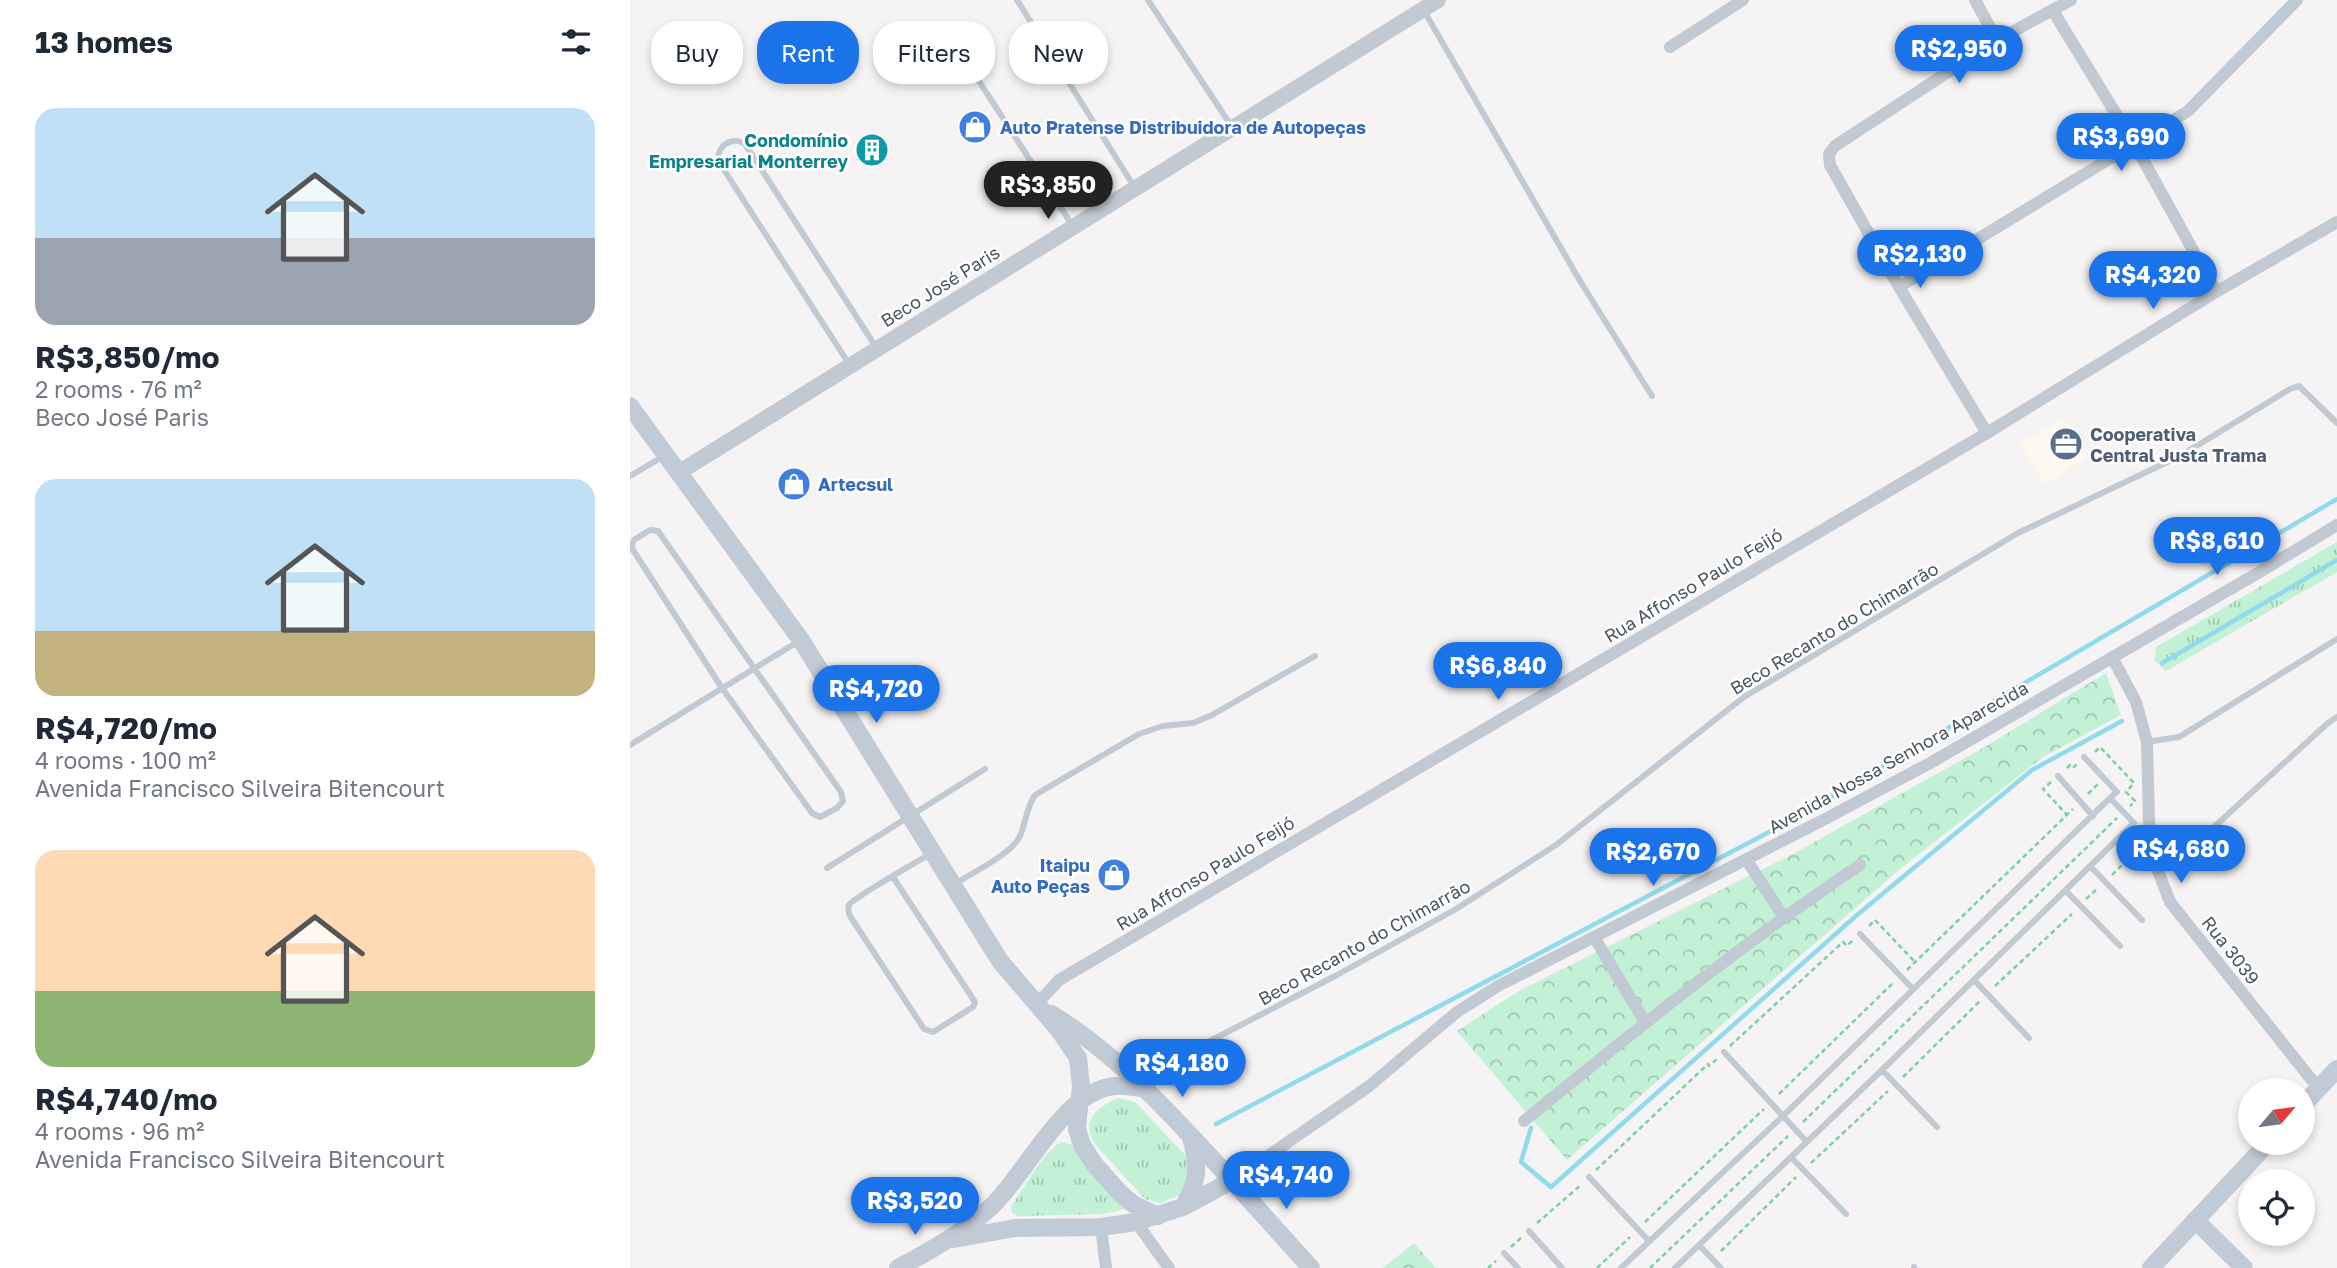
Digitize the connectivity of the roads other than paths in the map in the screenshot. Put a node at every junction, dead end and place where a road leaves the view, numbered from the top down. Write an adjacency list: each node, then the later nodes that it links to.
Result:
1 (1017, 0): 15 (lane)
2 (1148, 0): 13 (lane)
3 (1438, 0): 8 (street, Beco José Paris)
4 (1743, 0): 11 (street)
5 (1975, 0): 10 (street)
6 (2071, 0): 9 (street)
7 (2297, 0): 14 (street)
8 (1423, 9): 13 (street, Beco José Paris); 22 (lane)
9 (2053, 11): 10 (street); 14 (street)
10 (1997, 40): 18 (street)
11 (1670, 47)
12 (981, 84): 17 (lane)
13 (1233, 128): 15 (street, Beco José Paris)
14 (2135, 145): 18 (street); 19 (street)
15 (1136, 188): 17 (street, Beco José Paris)
16 (2337, 222): 19 (street, Rua Affonso Paulo Feijó)
17 (1073, 226): 20 (street, Beco José Paris)
18 (1899, 287): 25 (street)
19 (2216, 292): 25 (street, Rua Affonso Paulo Feijó)
20 (877, 349): 21 (street, Beco José Paris); 21 (lane)
21 (850, 366): 27 (street, Beco José Paris)
22 (1652, 396)
23 (630, 406): 26 (main road)
24 (2337, 423): 67 (lane, Beco Recanto do Chimarrão)
25 (1987, 432): 61 (street, Rua Affonso Paulo Feijó)
26 (665, 455): 27 (main road); 28 (lane)
27 (678, 473): 31 (main road)
28 (630, 477)
29 (2337, 525): 33 (street, Avenida Nossa Senhora Aparecida)
30 (2337, 639): 37 (lane)
31 (801, 640): 34 (lane); 44 (main road)
32 (1315, 656): 52 (lane)
33 (2112, 657): 37 (street, Rua 3039); 46 (street, Avenida Nossa Senhora Aparecida)
34 (754, 669): 35 (lane); 35 (lane); 35 (lane)
35 (722, 688): 38 (lane)
36 (2337, 717): 47 (lane)
37 (2147, 742): 47 (street, Rua 3039)
38 (630, 746)
39 (2084, 757): 42 (lane)
40 (985, 769): 44 (lane)
41 (2058, 776): 43 (lane)
42 (2110, 798): 43 (lane); 49 (lane)
43 (2093, 816): 60 (lane)
44 (911, 817): 45 (main road); 50 (lane)
45 (933, 853): 51 (lane); 52 (main road)
46 (1746, 859): 54 (street); 57 (street, Avenida Nossa Senhora Aparecida)
47 (2155, 863): 68 (street, Rua 3039)
48 (1860, 864): 54 (street)
49 (2091, 867): 53 (lane); 55 (lane)
50 (827, 868)
51 (893, 877): 51 (lane)
52 (953, 885): 61 (main road)
53 (2066, 891): 58 (lane); 59 (lane)
54 (1783, 916): 62 (street)
55 (2142, 920)
56 (1860, 934): 60 (lane)
57 (1594, 937): 62 (street); 79 (street, Avenida Nossa Senhora Aparecida)
58 (2120, 946)
59 (1974, 980): 63 (lane); 66 (lane)
60 (1913, 989): 71 (lane)
61 (1036, 1005): 67 (main road); 70 (main road)
62 (1645, 1022): 72 (street)
63 (2029, 1038)
64 (1724, 1052): 71 (lane)
65 (2337, 1069): 68 (main road)
66 (1882, 1070): 73 (lane); 75 (lane)
67 (1147, 1089): 70 (main road); 74 (main road)
68 (2319, 1089): 69 (main road)
69 (2315, 1093)
70 (1079, 1102): 82 (main road); 87 (main road)
71 (1784, 1115): 75 (lane); 88 (lane)
72 (1524, 1121)
73 (1937, 1127)
74 (1190, 1135): 79 (main road); 80 (main road)
75 (1807, 1142): 77 (lane)
76 (2257, 1155): 83 (main road)
77 (1791, 1157): 81 (lane); 89 (lane)
78 (1589, 1177): 88 (lane)
79 (1233, 1180): 80 (main road); 94 (main road)
80 (1183, 1207): 82 (main road)
81 (1846, 1214)
82 (1158, 1216): 84 (main road)
83 (2195, 1220): 100 (main road); 101 (main road)
84 (1136, 1222): 85 (main road); 93 (street)
85 (1101, 1227): 87 (main road); 92 (street)
86 (1528, 1231): 96 (lane)
87 (950, 1240): 91 (main road)
88 (1649, 1241): 97 (lane)
89 (1699, 1245): 98 (lane); 99 (lane)
90 (1504, 1253): 95 (lane)
91 (898, 1268)
92 (1106, 1268)
93 (1169, 1268)
94 (1311, 1268)
95 (1518, 1268)
96 (1562, 1268)
97 (1621, 1268)
98 (1675, 1268)
99 (1721, 1268)
100 (2151, 1268)
101 (2244, 1268)

